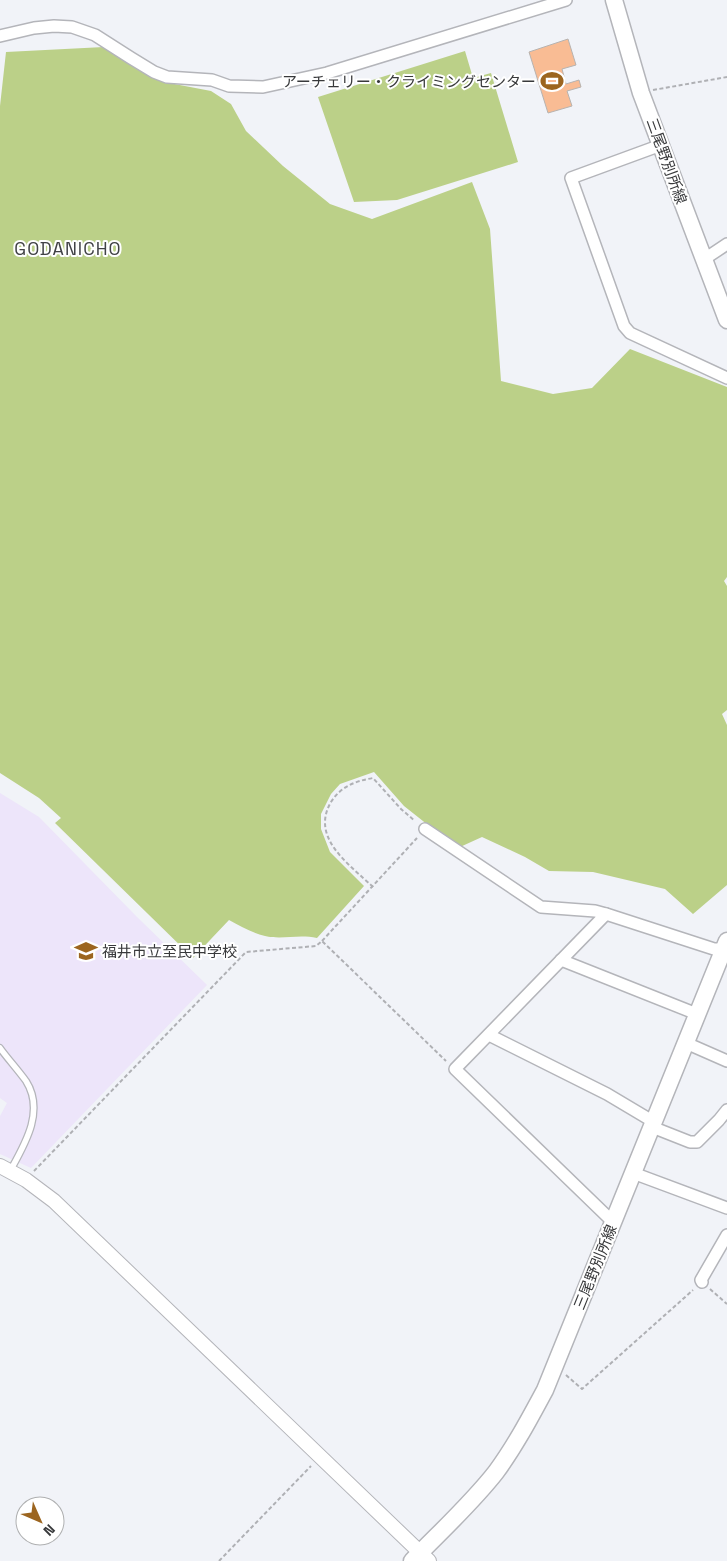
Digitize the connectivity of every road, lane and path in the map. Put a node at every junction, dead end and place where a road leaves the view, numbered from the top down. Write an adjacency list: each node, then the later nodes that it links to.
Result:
1 (566, 0): 3 (street)
2 (614, 0): 5 (main road, 三尾野別所線)
3 (0, 36)
4 (727, 77): 5 (path)
5 (641, 92): 6 (main road, 三尾野別所線)
6 (660, 145): 8 (main road, 三尾野別所線); 10 (street)
7 (727, 244): 8 (street)
8 (703, 260): 9 (main road, 三尾野別所線)
9 (727, 320)
10 (727, 378)
11 (425, 830): 12 (path); 12 (path); 13 (street)
12 (372, 886): 14 (path)
13 (606, 914): 15 (street); 16 (street)
14 (322, 941): 22 (path); 27 (path)
15 (726, 947): 17 (main road, 三尾野別所線)
16 (561, 960): 17 (street); 18 (street)
17 (697, 1014): 19 (main road, 三尾野別所線)
18 (489, 1036): 22 (street); 24 (street)
19 (686, 1043): 21 (street); 24 (main road, 三尾野別所線)
20 (0, 1048): 25 (lane)
21 (727, 1061)
22 (456, 1069): 29 (street)
23 (727, 1110): 24 (street)
24 (653, 1124): 26 (main road, 三尾野別所線)
25 (5, 1169): 27 (street)
26 (633, 1173): 28 (street); 29 (main road, 三尾野別所線)
27 (26, 1180): 34 (street)
28 (727, 1208)
29 (613, 1222): 33 (main road, 三尾野別所線)
30 (727, 1235): 31 (street)
31 (702, 1282): 32 (path); 33 (path)
32 (727, 1304)
33 (556, 1364): 35 (main road, 三尾野別所線)
34 (320, 1457): 35 (street); 36 (path)
35 (420, 1558)
36 (219, 1561)

